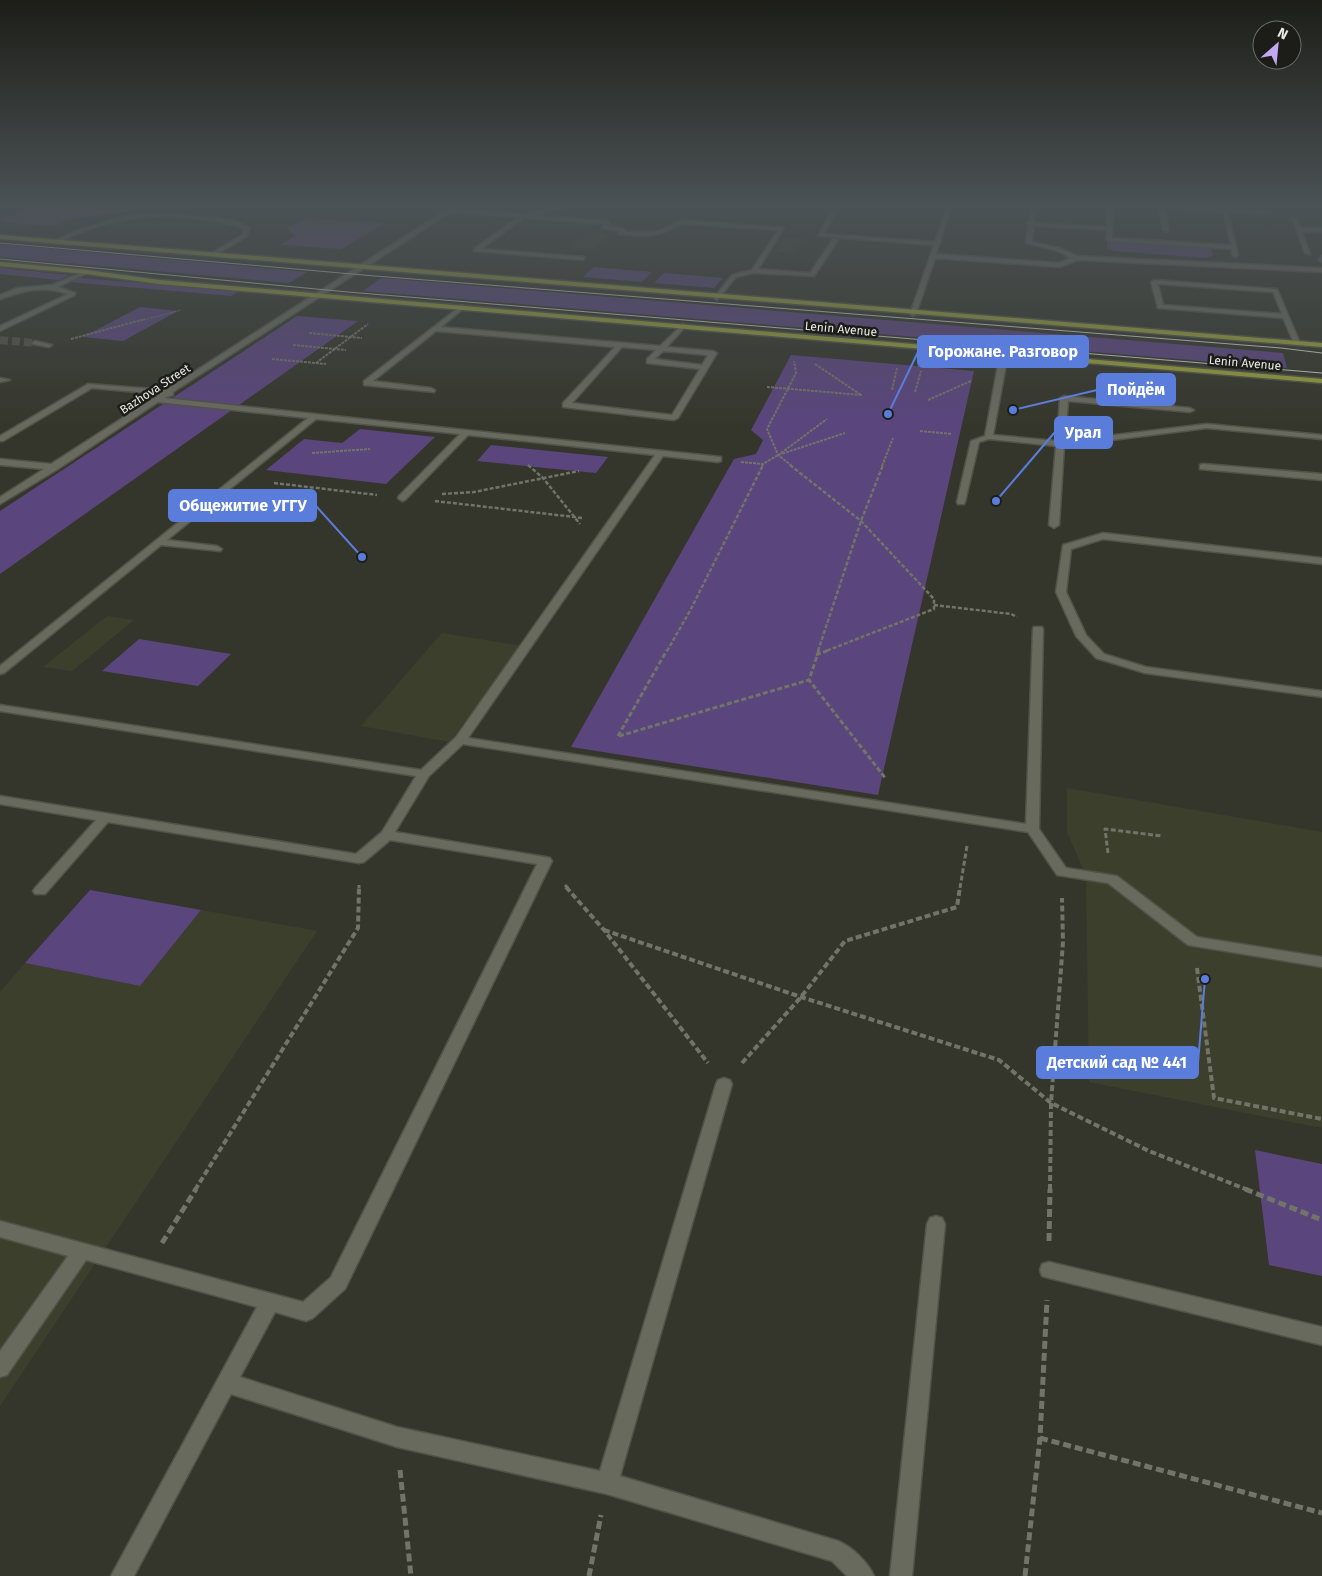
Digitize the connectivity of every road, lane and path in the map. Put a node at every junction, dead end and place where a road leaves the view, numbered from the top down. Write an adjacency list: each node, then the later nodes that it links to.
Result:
1 (69, 280): 7 (street)
2 (141, 280): 8 (main road, Lenin Avenue)
3 (345, 280): 8 (street, Bazhova Street)
4 (507, 280): 10 (main road, Lenin Avenue)
5 (731, 280): 10 (street)
6 (925, 280): 13 (street)
7 (53, 286): 9 (street); 17 (street)
8 (321, 295): 11 (main road, Lenin Avenue); 47 (street, Bazhova Street)
9 (0, 298)
10 (717, 298): 13 (main road, Lenin Avenue)
11 (462, 307): 16 (main road, Lenin Avenue); 18 (street)
12 (188, 308): 25 (path)
13 (913, 314): 23 (main road, Lenin Avenue)
14 (1287, 316): 14 (street); 23 (street)
15 (373, 321): 20 (path)
16 (683, 326): 29 (street); 31 (main road, Lenin Avenue)
17 (0, 329)
18 (436, 329): 26 (street); 44 (street)
19 (310, 333): 20 (path)
20 (351, 337): 21 (path); 28 (path)
21 (362, 338)
22 (35, 343): 25 (street)
23 (1297, 343): 27 (main road, Lenin Avenue)
24 (293, 344): 28 (path)
25 (49, 345)
26 (620, 345): 29 (street); 38 (street)
27 (1322, 345)
28 (335, 348): 30 (path); 34 (path)
29 (662, 349): 38 (street); 38 (street)
30 (346, 350)
31 (1004, 354): 39 (street); 41 (main road, Lenin Avenue)
32 (793, 356): 43 (path)
33 (272, 359): 34 (path)
34 (316, 363): 35 (path)
35 (326, 364)
36 (815, 364): 43 (path)
37 (898, 366): 45 (path)
38 (705, 367)
39 (1002, 367): 49 (path); 55 (street)
40 (922, 368): 46 (path)
41 (1322, 381)
42 (767, 387): 43 (path)
43 (788, 389): 63 (path)
44 (431, 390)
45 (892, 390)
46 (915, 392)
47 (170, 393): 48 (street, Bazhova Street); 58 (street)
48 (158, 400): 51 (street); 68 (street, Bazhova Street)
49 (928, 400)
50 (1190, 410): 59 (street)
51 (314, 417): 53 (street); 80 (street)
52 (827, 419): 63 (path)
53 (466, 432): 62 (street); 75 (street)
54 (845, 433): 63 (path)
55 (989, 437): 59 (street); 77 (street)
56 (1322, 437): 59 (street)
57 (893, 438): 78 (path)
58 (0, 439)
59 (1061, 444): 79 (street)
60 (379, 449): 61 (path)
61 (303, 453)
62 (661, 453): 64 (street); 81 (street)
63 (778, 455): 67 (path); 78 (path)
64 (718, 459): 67 (path)
65 (524, 461): 73 (path)
66 (0, 462): 68 (street)
67 (763, 464): 91 (path)
68 (55, 467): 76 (street, Bazhova Street)
69 (1203, 467): 72 (street)
70 (586, 470): 73 (path)
71 (276, 477): 74 (path)
72 (1322, 477)
73 (542, 478): 75 (path); 81 (path)
74 (269, 482)
75 (402, 498)
76 (0, 501)
77 (961, 502)
78 (861, 521): 84 (path); 86 (path)
79 (1054, 524)
80 (159, 542): 82 (street); 87 (street)
81 (597, 543): 93 (street)
82 (217, 549)
83 (1322, 561): 89 (street)
84 (934, 604): 85 (path); 86 (path)
85 (1038, 629): 99 (street)
86 (816, 655): 88 (path)
87 (0, 671)
88 (809, 680): 91 (path); 96 (path)
89 (1322, 694)
90 (0, 708): 94 (street)
91 (618, 736): 92 (path)
92 (610, 739)
93 (460, 740): 94 (street); 96 (street)
94 (424, 774): 100 (street)
95 (0, 800): 97 (street)
96 (909, 810): 98 (street)
97 (105, 818): 102 (street); 106 (street)
98 (971, 819): 99 (street); 110 (path)
99 (1032, 829): 104 (street)
100 (387, 835): 102 (street); 103 (street)
101 (1162, 836): 105 (path)
102 (359, 859): 118 (path)
103 (545, 861): 107 (path); 120 (street)
104 (1062, 872): 105 (street); 112 (path)
105 (1112, 879): 108 (street)
106 (40, 891)
107 (604, 930): 110 (path); 111 (path)
108 (1193, 941): 109 (street); 113 (path)
109 (1322, 962)
110 (801, 997): 111 (path); 112 (path)
111 (724, 1084): 126 (street)
112 (1051, 1103): 114 (path); 119 (path)
113 (1322, 1119)
114 (1322, 1220)
115 (936, 1224): 132 (street)
116 (0, 1229): 117 (street)
117 (82, 1251): 118 (street); 122 (street)
118 (146, 1269): 120 (street)
119 (1048, 1270): 121 (street); 125 (path)
120 (270, 1302): 123 (street)
121 (1322, 1336)
122 (0, 1368)
123 (227, 1383): 124 (street); 128 (street)
124 (397, 1438): 126 (street); 129 (path)
125 (1040, 1438): 127 (path); 133 (path)
126 (607, 1483): 130 (path); 131 (street)
127 (1322, 1513)
128 (122, 1576)
129 (411, 1576)
130 (589, 1576)
131 (864, 1576)
132 (901, 1576)
133 (1025, 1576)

